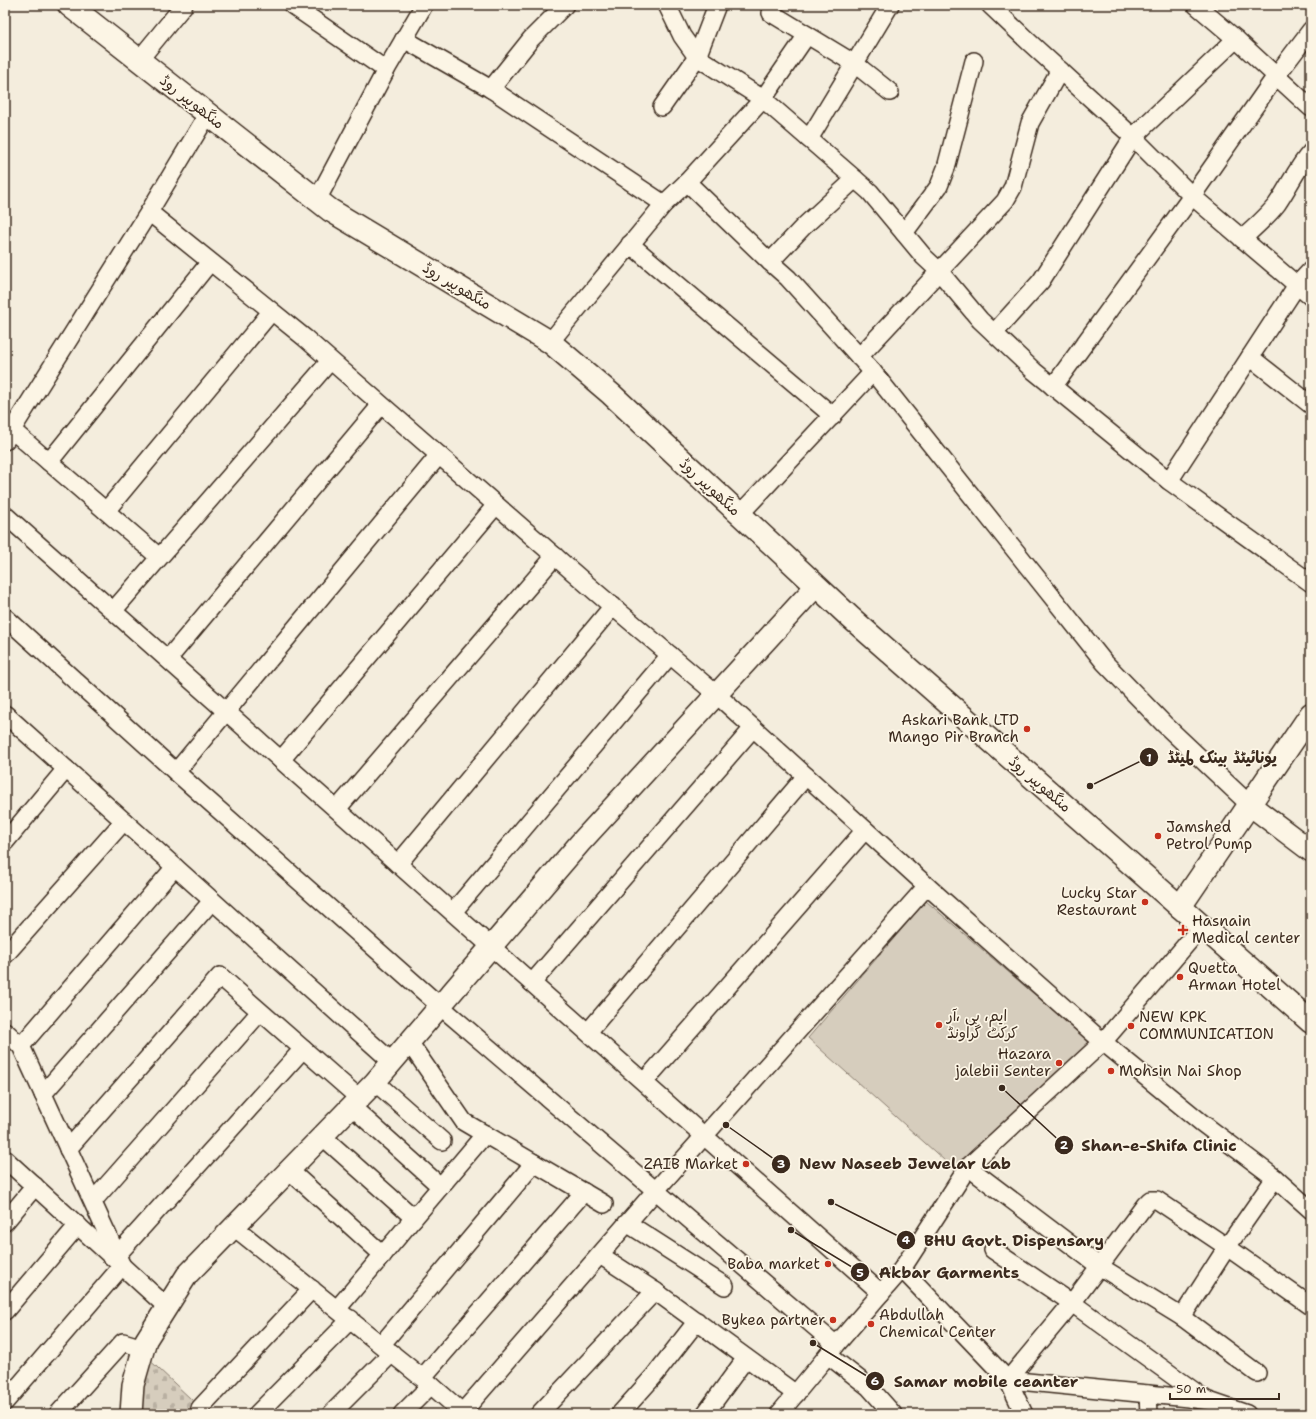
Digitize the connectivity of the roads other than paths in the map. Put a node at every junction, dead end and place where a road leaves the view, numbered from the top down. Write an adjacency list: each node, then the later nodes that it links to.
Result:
1 (69, 5): 17 (main road, منگھوپیر روڈ)
2 (184, 5): 17 (street)
3 (292, 5): 20 (street)
4 (424, 5): 15 (street)
5 (565, 5): 23 (street)
6 (667, 5): 16 (street)
7 (717, 5): 16 (street)
8 (890, 5): 19 (street)
9 (990, 5): 21 (street)
10 (1196, 5): 14 (street)
11 (771, 13): 13 (street)
12 (1311, 30): 22 (street)
13 (807, 35): 19 (street); 25 (street)
14 (1236, 38): 22 (street); 29 (street)
15 (404, 39): 20 (street); 23 (street)
16 (697, 57): 25 (street); 26 (street)
17 (139, 60): 28 (main road, منگھوپیر روڈ)
18 (974, 61): 38 (street)
19 (855, 64): 24 (street); 30 (street)
20 (386, 70): 35 (street)
21 (1060, 70): 29 (street); 44 (street)
22 (1276, 76): 27 (street); 34 (street)
23 (491, 89): 36 (street)
24 (890, 92)
25 (763, 99): 30 (street); 33 (street)
26 (662, 107)
27 (1311, 108)
28 (208, 114): 35 (main road, منگھوپیر روڈ); 37 (street)
29 (1133, 137): 34 (street); 48 (street)
30 (809, 138): 32 (street)
31 (1311, 152): 39 (street)
32 (855, 179): 38 (street); 42 (street)
33 (687, 182): 36 (street); 42 (street)
34 (1192, 196): 39 (street); 54 (street)
35 (317, 200): 49 (main road, منگھوپیر روڈ)
36 (664, 204): 40 (street)
37 (149, 212): 41 (street); 58 (street)
38 (904, 233): 44 (street)
39 (1242, 239): 45 (street)
40 (630, 244): 49 (street); 57 (street)
41 (210, 262): 47 (street); 60 (street)
42 (770, 262): 50 (street)
43 (1311, 270): 45 (street)
44 (939, 271): 48 (street); 50 (street)
45 (1296, 285): 46 (street); 51 (street)
46 (1311, 297)
47 (271, 312): 52 (street); 63 (street)
48 (994, 333): 54 (street)
49 (550, 342): 64 (main road, منگھوپیر روڈ)
50 (859, 357): 53 (street)
51 (1250, 357): 56 (street); 61 (street)
52 (330, 361): 55 (street); 67 (street)
53 (873, 372): 57 (street); 84 (street)
54 (1053, 387): 61 (street)
55 (381, 405): 59 (street); 74 (street)
56 (1311, 405)
57 (833, 416): 64 (street)
58 (8, 435): 60 (street)
59 (439, 455): 62 (street); 76 (street)
60 (49, 462): 63 (street)
61 (1169, 481): 68 (street)
62 (496, 505): 66 (street); 80 (street)
63 (106, 511): 67 (street)
64 (740, 514): 69 (main road, منگھوپیر روڈ)
65 (5, 515): 71 (street)
66 (556, 556): 70 (street); 85 (street)
67 (159, 557): 71 (street)
68 (1311, 583)
69 (816, 586): 75 (street); 94 (main road, منگھوپیر روڈ)
70 (613, 606): 73 (street); 90 (street)
71 (113, 611): 74 (street)
72 (5, 617): 82 (street)
73 (670, 655): 75 (street); 95 (street)
74 (168, 659): 76 (street)
75 (716, 694): 79 (street); 97 (street)
76 (226, 711): 80 (street); 82 (street)
77 (1311, 714): 84 (main road)
78 (6, 715): 81 (street)
79 (753, 728): 83 (street); 99 (street)
80 (281, 760): 85 (street)
81 (66, 769): 86 (street); 88 (street)
82 (176, 772): 100 (street)
83 (806, 776): 87 (street); 104 (street)
84 (1250, 805): 89 (street); 94 (main road)
85 (337, 809): 90 (street)
86 (124, 821): 91 (street); 98 (street)
87 (865, 830): 92 (street); 111 (street)
88 (5, 842)
89 (1311, 850)
90 (398, 864): 95 (street)
91 (175, 867): 93 (street); 107 (street)
92 (927, 886): 106 (street); 116 (street)
93 (212, 901): 109 (street); 112 (street)
94 (1180, 908): 96 (main road, منگھوپیر روڈ)
95 (452, 912): 97 (street)
96 (1202, 926): 102 (main road, منگھوپیر روڈ); 106 (street)
97 (491, 946): 99 (street); 100 (street)
98 (5, 955)
99 (532, 982): 104 (street)
100 (440, 1006): 105 (street); 126 (street)
101 (260, 1012): 108 (street); 118 (street); 128 (street)
102 (1311, 1022)
103 (5, 1031): 107 (street)
104 (588, 1032): 111 (street)
105 (409, 1042): 109 (street); 114 (street)
106 (1103, 1042): 121 (street); 123 (street)
107 (21, 1046): 112 (street)
108 (303, 1049): 113 (street); 140 (street)
109 (392, 1062): 110 (street)
110 (375, 1082): 113 (street); 117 (street)
111 (644, 1082): 116 (street)
112 (43, 1094): 118 (street)
113 (355, 1102): 115 (street); 125 (street)
114 (485, 1134): 120 (street); 125 (street)
115 (322, 1136): 122 (street); 131 (street)
116 (704, 1136): 126 (street); 146 (street)
117 (442, 1141)
118 (68, 1149): 128 (street)
119 (5, 1159): 124 (street)
120 (534, 1163): 127 (street); 156 (street)
121 (968, 1167): 141 (street); 142 (street)
122 (289, 1170): 135 (street); 138 (street)
123 (1276, 1178): 130 (street); 136 (street)
124 (35, 1186): 132 (street); 134 (street)
125 (440, 1186): 131 (street)
126 (656, 1190): 133 (street); 157 (street)
127 (584, 1192): 129 (street); 161 (street)
128 (93, 1202): 140 (street)
129 (604, 1204)
130 (1311, 1210)
131 (414, 1218): 138 (street)
132 (5, 1222)
133 (626, 1224): 139 (street); 143 (street)
134 (78, 1225): 140 (street); 151 (street)
135 (234, 1226): 144 (street); 149 (street)
136 (1227, 1247): 141 (street); 148 (street); 152 (street)
137 (993, 1250): 147 (street)
138 (383, 1255): 150 (street)
139 (600, 1255): 145 (street); 172 (street)
140 (120, 1260): 149 (street); 165 (street)
141 (1099, 1266): 147 (street); 152 (street)
142 (902, 1269): 146 (street); 160 (street)
143 (726, 1286)
144 (312, 1289): 150 (street); 166 (street)
145 (655, 1291): 154 (street); 173 (street)
146 (881, 1293): 157 (street)
147 (1072, 1303): 160 (street); 164 (street)
148 (1311, 1306)
149 (167, 1307): 155 (street)
150 (337, 1308): 153 (street)
151 (5, 1311)
152 (1182, 1317): 159 (street)
153 (351, 1319): 156 (street); 169 (street)
154 (697, 1322): 158 (street); 174 (street)
155 (143, 1348): 167 (street); 168 (street)
156 (387, 1348): 161 (street); 170 (street)
157 (832, 1350): 162 (street); 177 (street)
158 (746, 1358): 162 (street); 175 (street)
159 (1257, 1373)
160 (1008, 1380): 163 (street); 178 (street)
161 (427, 1381): 171 (street); 172 (street)
162 (796, 1394): 176 (street)
163 (1148, 1394): 164 (street); 179 (street)
164 (1209, 1401): 180 (street)
165 (5, 1402)
166 (200, 1408)
167 (58, 1414)
168 (131, 1414)
169 (257, 1414)
170 (331, 1414)
171 (402, 1414)
172 (463, 1414)
173 (539, 1414)
174 (620, 1414)
175 (705, 1414)
176 (779, 1414)
177 (893, 1414)
178 (1024, 1414)
179 (1149, 1414)
180 (1247, 1414)

